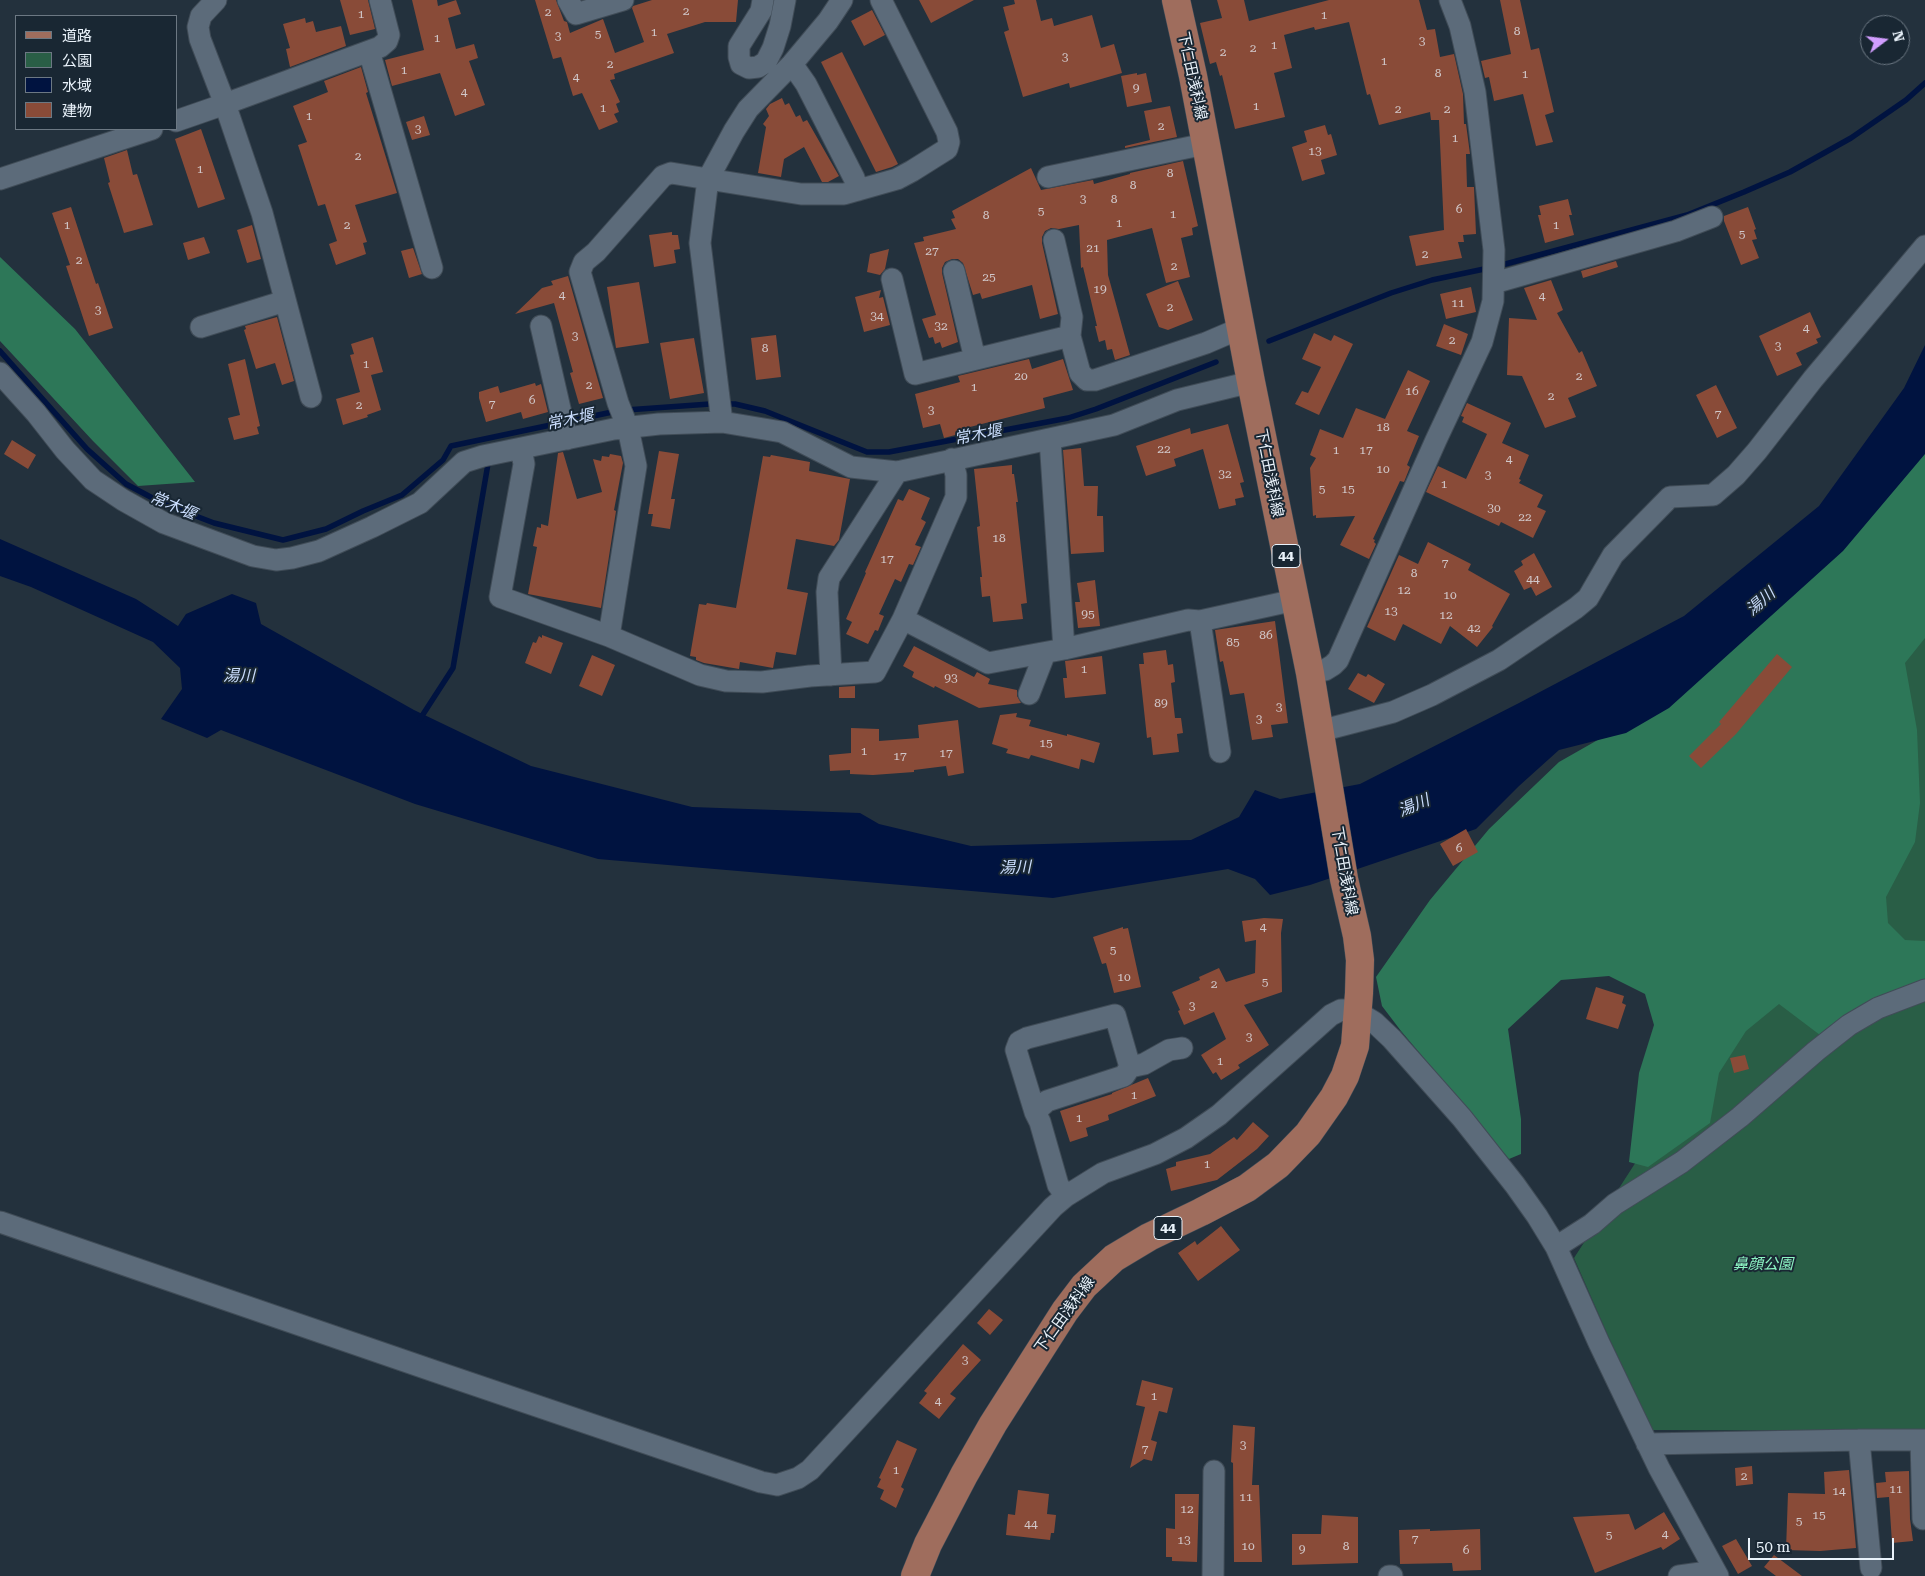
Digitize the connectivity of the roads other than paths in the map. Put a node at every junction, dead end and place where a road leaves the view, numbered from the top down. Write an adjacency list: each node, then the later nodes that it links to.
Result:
1 (216, 0): 13 (street)
2 (380, 0): 11 (street)
3 (568, 0): 4 (street)
4 (623, 0)
5 (763, 0): 6 (street)
6 (785, 0)
7 (842, 0): 12 (street)
8 (881, 0): 20 (street)
9 (1176, 0): 16 (main road, 下仁田浅科線 / 44)
10 (1450, 0): 26 (street)
11 (369, 51): 13 (street); 24 (street)
12 (792, 64): 19 (street); 20 (street)
13 (225, 104): 14 (street); 28 (street)
14 (178, 119)
15 (149, 130): 18 (street)
16 (1205, 144): 17 (street); 31 (main road, 下仁田浅科線 / 44)
17 (1048, 177)
18 (0, 179)
19 (708, 180): 20 (street); 37 (street); 38 (street)
20 (858, 190)
21 (1712, 217): 26 (street)
22 (1054, 240): 32 (street)
23 (1925, 246): 52 (street)
24 (432, 268)
25 (954, 270): 33 (street)
26 (1494, 273): 49 (street)
27 (892, 279): 33 (street)
28 (285, 301): 30 (street); 36 (street)
29 (541, 326): 39 (street)
30 (201, 327)
31 (1241, 331): 32 (street); 35 (main road, 下仁田浅科線 / 44)
32 (1070, 336): 33 (street)
33 (976, 359)
34 (0, 373): 41 (street)
35 (1250, 376): 40 (street); 44 (main road, 下仁田浅科線 / 44)
36 (311, 397)
37 (720, 409): 38 (street); 43 (street)
38 (623, 417): 39 (street); 47 (street)
39 (564, 429): 41 (street)
40 (1050, 439): 42 (street); 48 (street)
41 (521, 449): 47 (street)
42 (952, 458): 43 (street); 45 (street)
43 (897, 472): 50 (street)
44 (1295, 600): 46 (street); 49 (main road, 下仁田浅科線 / 44)
45 (903, 619): 48 (street); 50 (street)
46 (1200, 622): 48 (street); 53 (street)
47 (609, 636): 50 (street)
48 (1054, 651): 51 (street)
49 (1310, 673): 52 (main road, 下仁田浅科線 / 44)
50 (831, 675)
51 (1029, 694)
52 (1321, 736): 55 (main road, 下仁田浅科線 / 44)
53 (1220, 752)
54 (1925, 990): 61 (street)
55 (1359, 1013): 59 (street); 61 (street); 69 (main road, 下仁田浅科線 / 44)
56 (1182, 1048): 57 (street)
57 (1130, 1067): 58 (street); 58 (street)
58 (1035, 1112): 59 (street)
59 (1066, 1196): 60 (street)
60 (0, 1222)
61 (1556, 1247): 64 (street)
62 (1859, 1440): 63 (street); 64 (street); 67 (street)
63 (1923, 1440): 66 (street)
64 (1647, 1444): 68 (street)
65 (1214, 1471): 70 (street)
66 (1923, 1518)
67 (1871, 1568)
68 (1716, 1573): 71 (street)
69 (915, 1576)
70 (1213, 1576)
71 (1679, 1576)

